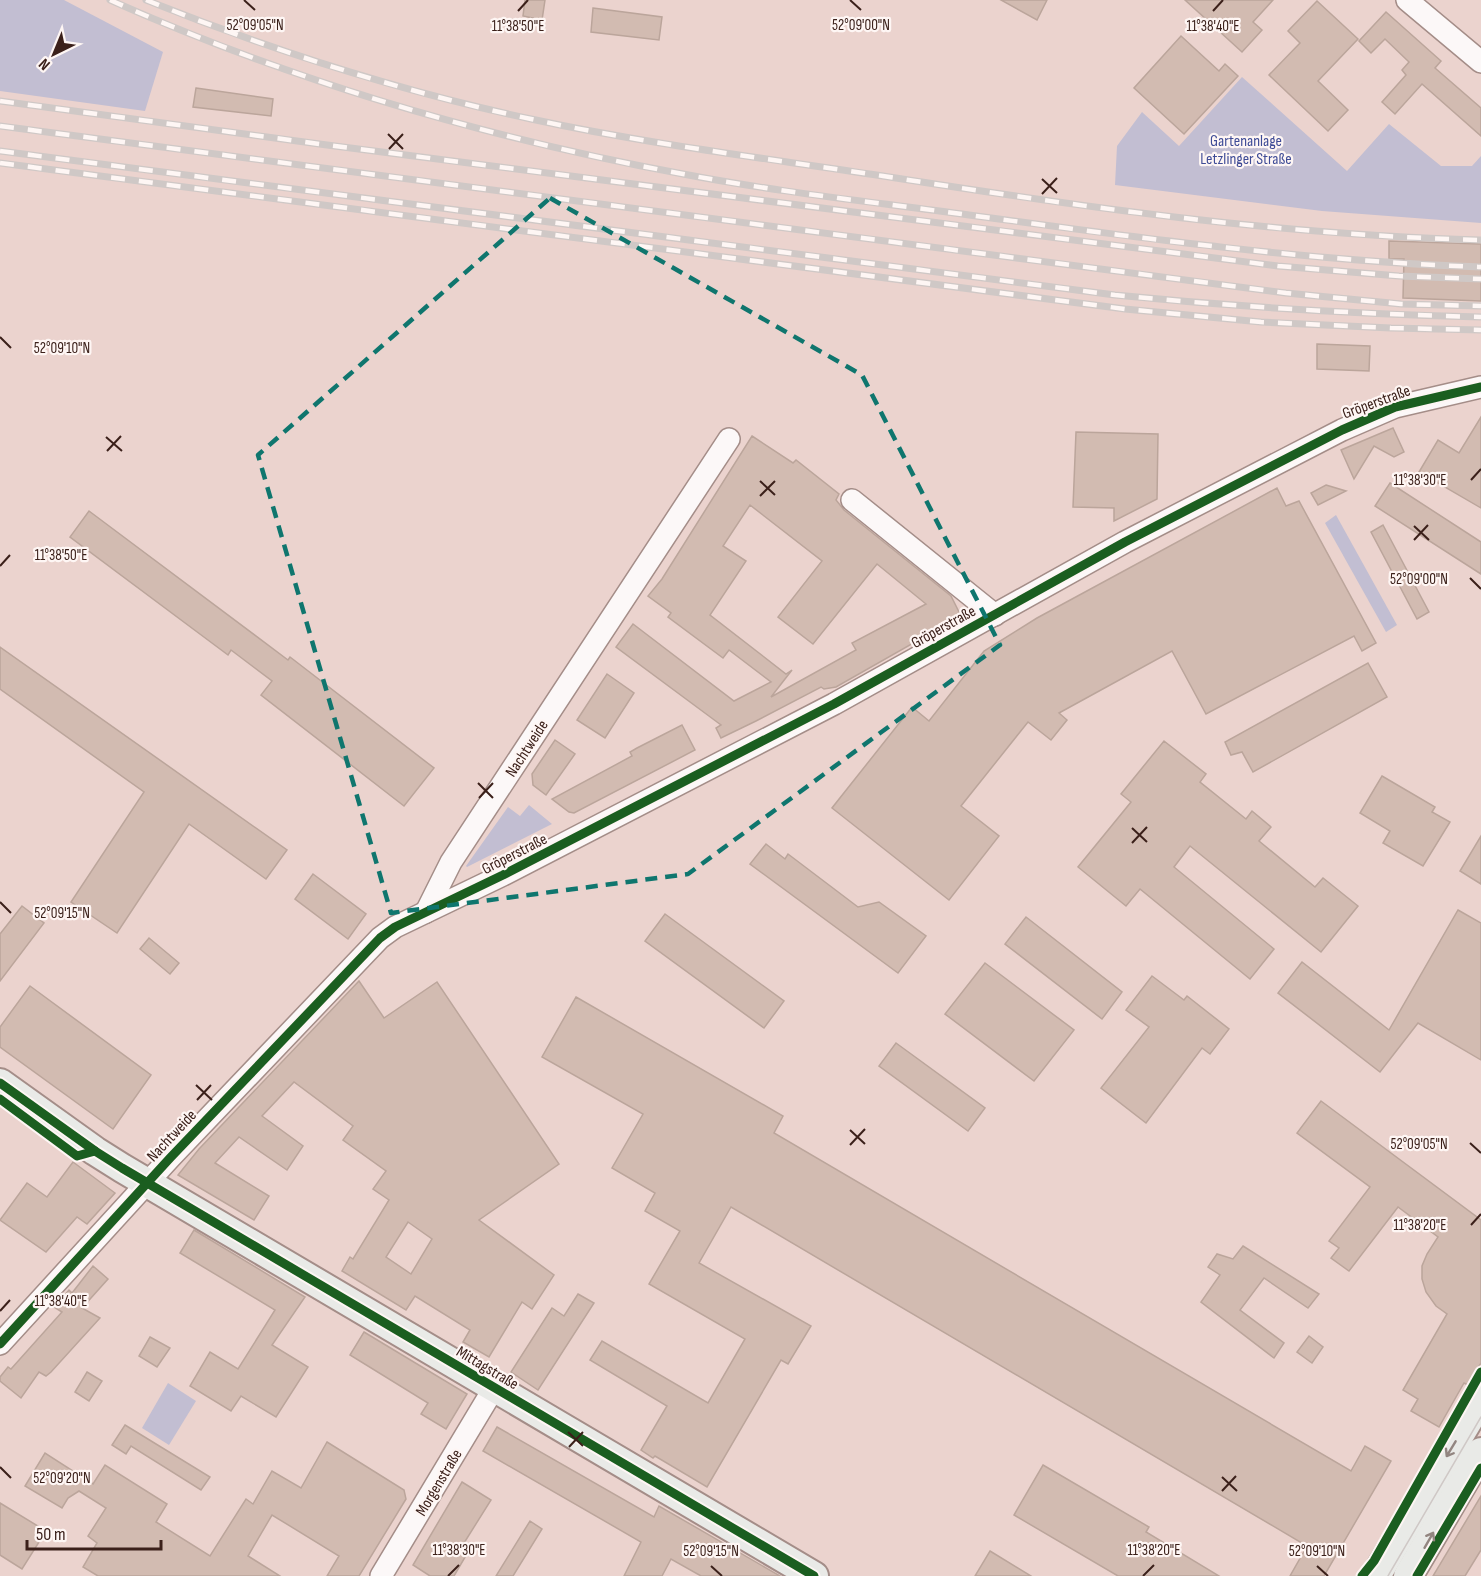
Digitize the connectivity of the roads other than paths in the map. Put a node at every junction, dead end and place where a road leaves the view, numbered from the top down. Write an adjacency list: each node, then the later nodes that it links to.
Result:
1 (1407, 0): 2 (street)
2 (1481, 62)
3 (1481, 387): 6 (street, Gröperstraße)
4 (729, 438): 7 (street, Nachtweide)
5 (852, 500): 6 (street, Gröperstraße)
6 (995, 615): 7 (street, Gröperstraße)
7 (426, 912): 9 (street, Nachtweide)
8 (0, 1083): 9 (street, Mittagstraße)
9 (147, 1182): 10 (street, Nachtweide); 11 (street, Mittagstraße)
10 (0, 1344)
11 (494, 1388): 16 (street, Morgenstraße); 17 (street, Mittagstraße)
12 (1481, 1399): 14 (street, one-way to 14)
13 (1481, 1452): 15 (street, one-way to 13)
14 (1377, 1575): 15 (street)
15 (1410, 1575)
16 (381, 1576)
17 (814, 1576)

